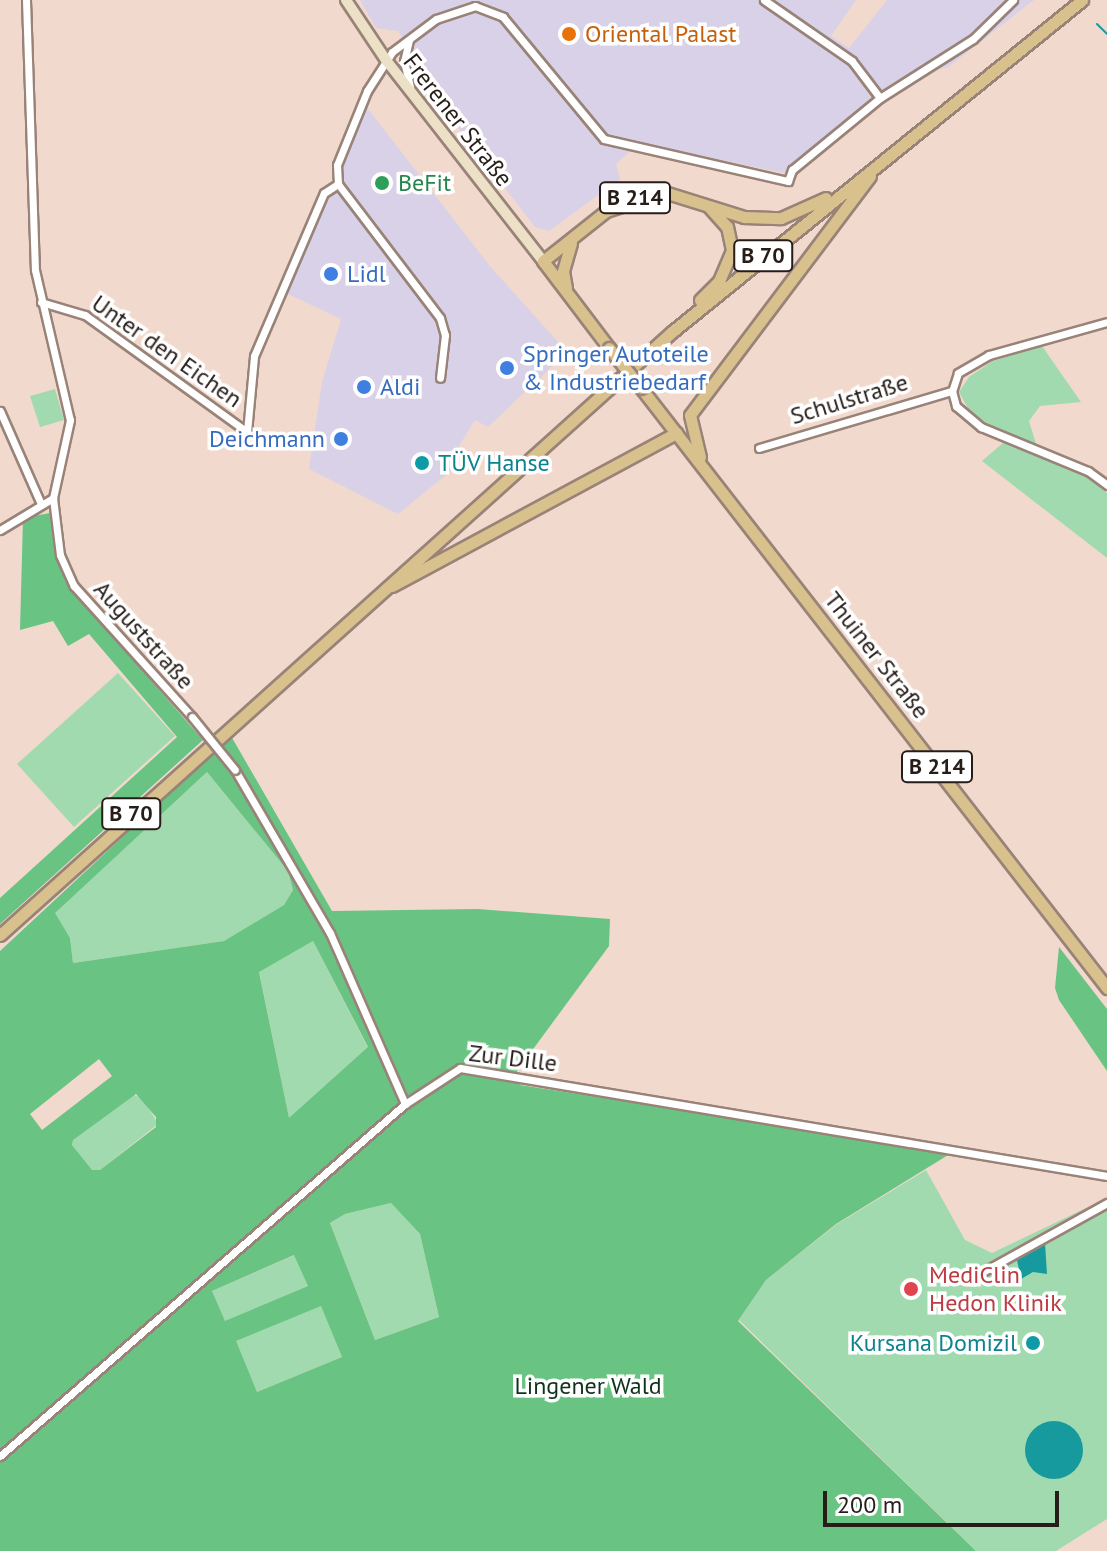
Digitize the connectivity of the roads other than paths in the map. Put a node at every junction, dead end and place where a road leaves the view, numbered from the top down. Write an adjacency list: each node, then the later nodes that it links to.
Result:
1 (26, 0): 17 (street, Auguststraße)
2 (346, 0): 7 (main road, Frerener Straße)
3 (764, 0): 9 (street)
4 (1013, 0): 9 (street)
5 (1082, 0): 10 (main road, B 70)
6 (410, 38): 7 (street); 8 (street); 9 (street)
7 (386, 60): 8 (main road, Frerener Straße); 12 (street, Unter den Eichen)
8 (412, 93): 15 (main road, Frerener Straße)
9 (880, 98)
10 (895, 150): 11 (main road, B 70); 23 (main road)
11 (854, 182): 13 (main road); 19 (main road, B 70)
12 (338, 184): 17 (street, Unter den Eichen); 20 (street)
13 (702, 202): 14 (main road, B 214); 19 (main road, B 214)
14 (577, 235): 15 (main road, B 214); 16 (main road, B 214)
15 (543, 261): 16 (main road, B 214)
16 (567, 292): 24 (main road, Thuiner Straße / B 214, bridge)
17 (41, 302): 29 (street, Auguststraße)
18 (1107, 322): 21 (street)
19 (673, 331): 32 (main road, B 70)
20 (440, 378)
21 (952, 391): 26 (street, Schulstraße); 28 (street)
22 (0, 411): 30 (street)
23 (690, 415): 24 (main road); 27 (main road, B 214)
24 (666, 420): 25 (main road, Thuiner Straße / B 214)
25 (676, 433): 27 (main road, Thuiner Straße / B 214); 32 (main road)
26 (759, 448)
27 (704, 467): 34 (main road, Thuiner Straße / B 214)
28 (1107, 485)
29 (53, 498): 30 (street); 35 (street, Auguststraße, bridge)
30 (41, 504): 31 (street)
31 (0, 530)
32 (371, 598): 33 (main road, B 70)
33 (0, 935)
34 (1107, 988)
35 (405, 1104): 36 (street, Zur Dille); 39 (street, Zur Dille)
36 (1107, 1176)
37 (1107, 1203): 38 (street)
38 (977, 1275)
39 (0, 1456)

